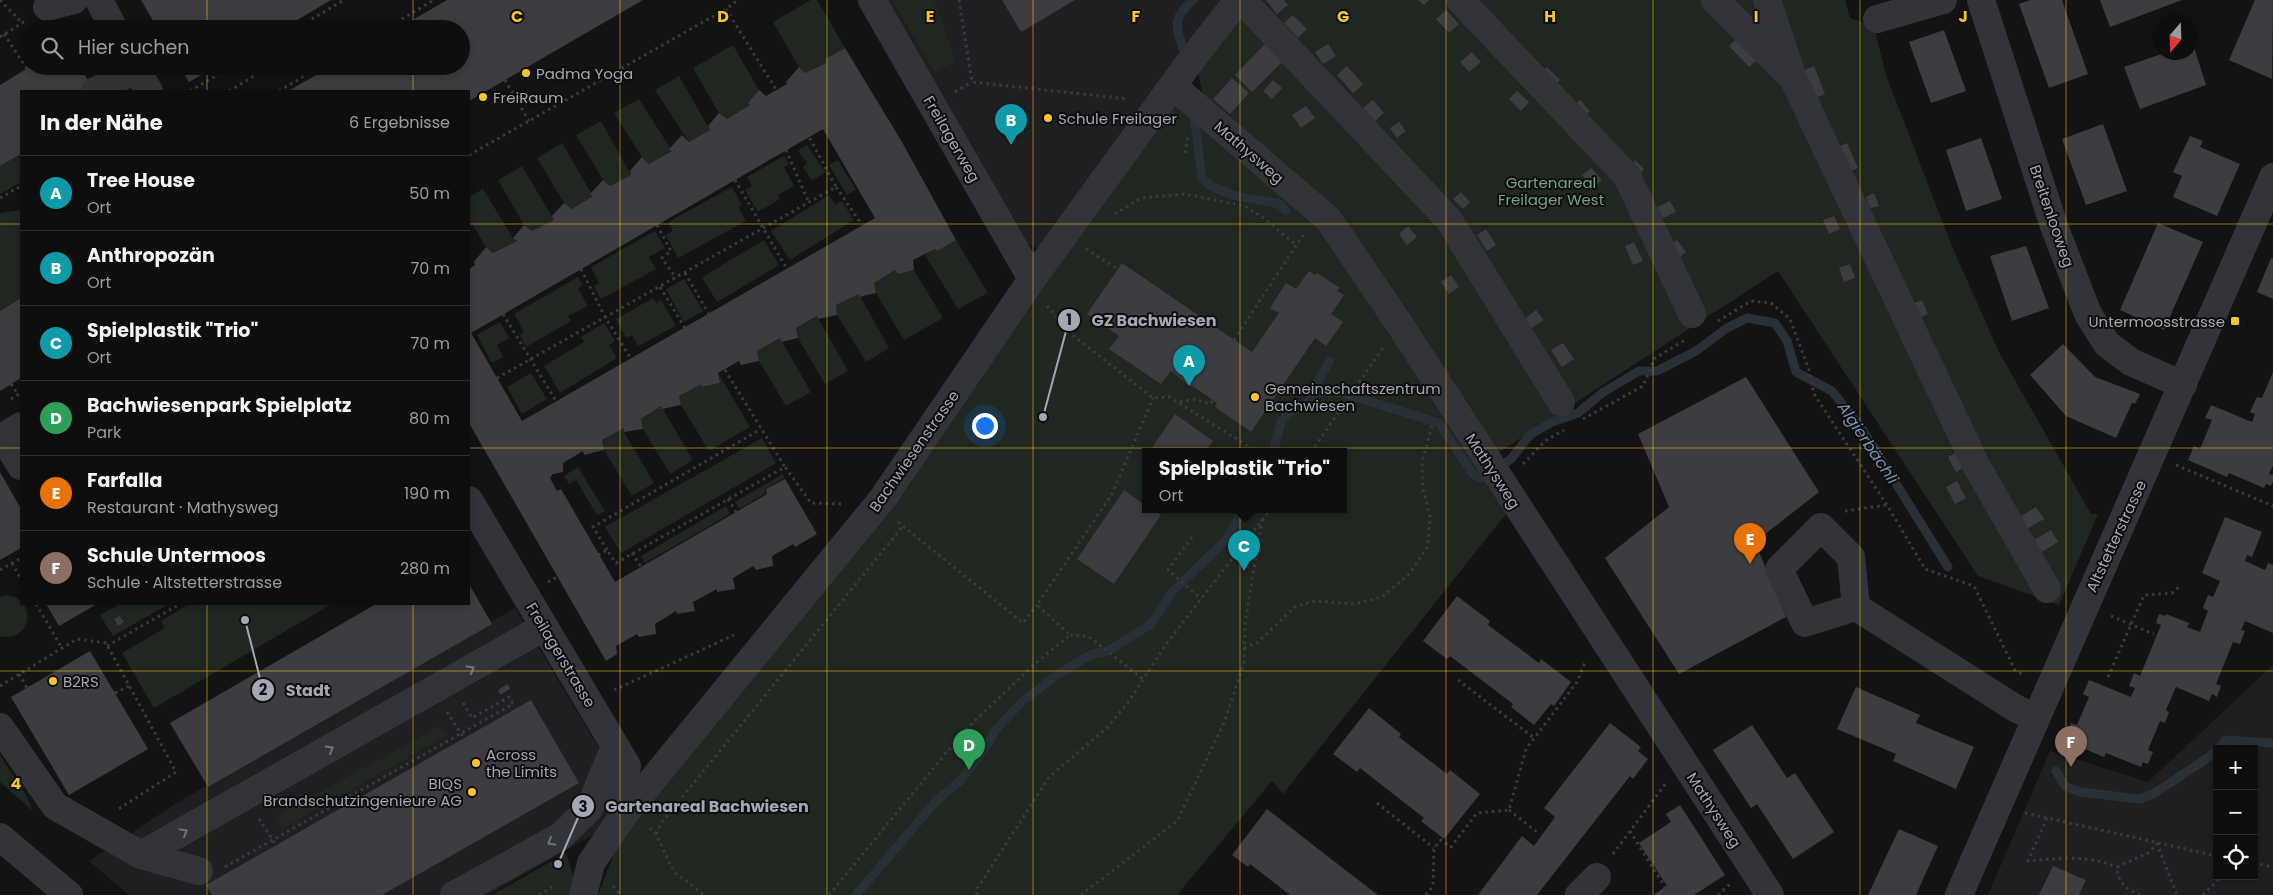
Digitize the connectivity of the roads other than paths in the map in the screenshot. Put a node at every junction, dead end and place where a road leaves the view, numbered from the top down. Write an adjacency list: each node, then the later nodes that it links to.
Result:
1 (74, 0): 11 (street)
2 (99, 0): 13 (street)
3 (872, 0): 20 (street, Freilagerweg)
4 (1238, 0): 16 (street, Bachwiesenstrasse)
5 (1242, 0): 23 (street)
6 (1460, 0): 21 (street)
7 (1715, 0): 15 (street)
8 (1767, 0): 15 (street)
9 (1943, 0): 12 (street)
10 (1981, 0): 22 (street, Breitenlooweg)
11 (47, 7)
12 (1877, 19)
13 (109, 20)
14 (141, 78): 17 (street)
15 (1793, 78): 27 (street)
16 (1173, 86): 20 (street, Bachwiesenstrasse); 40 (street, Mathysweg)
17 (99, 90)
18 (2273, 177): 19 (street, Altstetterstrasse)
19 (2266, 211): 22 (street, Altstetterstrasse)
20 (1032, 278): 33 (street, Bachwiesenstrasse)
21 (1697, 326)
22 (2183, 385): 30 (street, Altstetterstrasse)
23 (1561, 402)
24 (20, 427): 25 (street)
25 (20, 464)
26 (470, 502): 29 (street, Freilagerstrasse)
27 (2046, 588)
28 (1856, 606): 28 (street); 30 (street)
29 (544, 627): 32 (street, Freilagerstrasse); 35 (street, one-way to 29)
30 (2035, 718): 41 (street, Altstetterstrasse)
31 (0, 728): 35 (street)
32 (615, 746): 33 (street, Freilagerstrasse); 38 (street, one-way to 38)
33 (623, 816): 39 (street, Bachwiesenstrasse)
34 (0, 837): 37 (street)
35 (142, 856): 36 (street)
36 (208, 871)
37 (69, 895)
38 (454, 895)
39 (583, 895)
40 (1770, 895)
41 (1959, 895)

